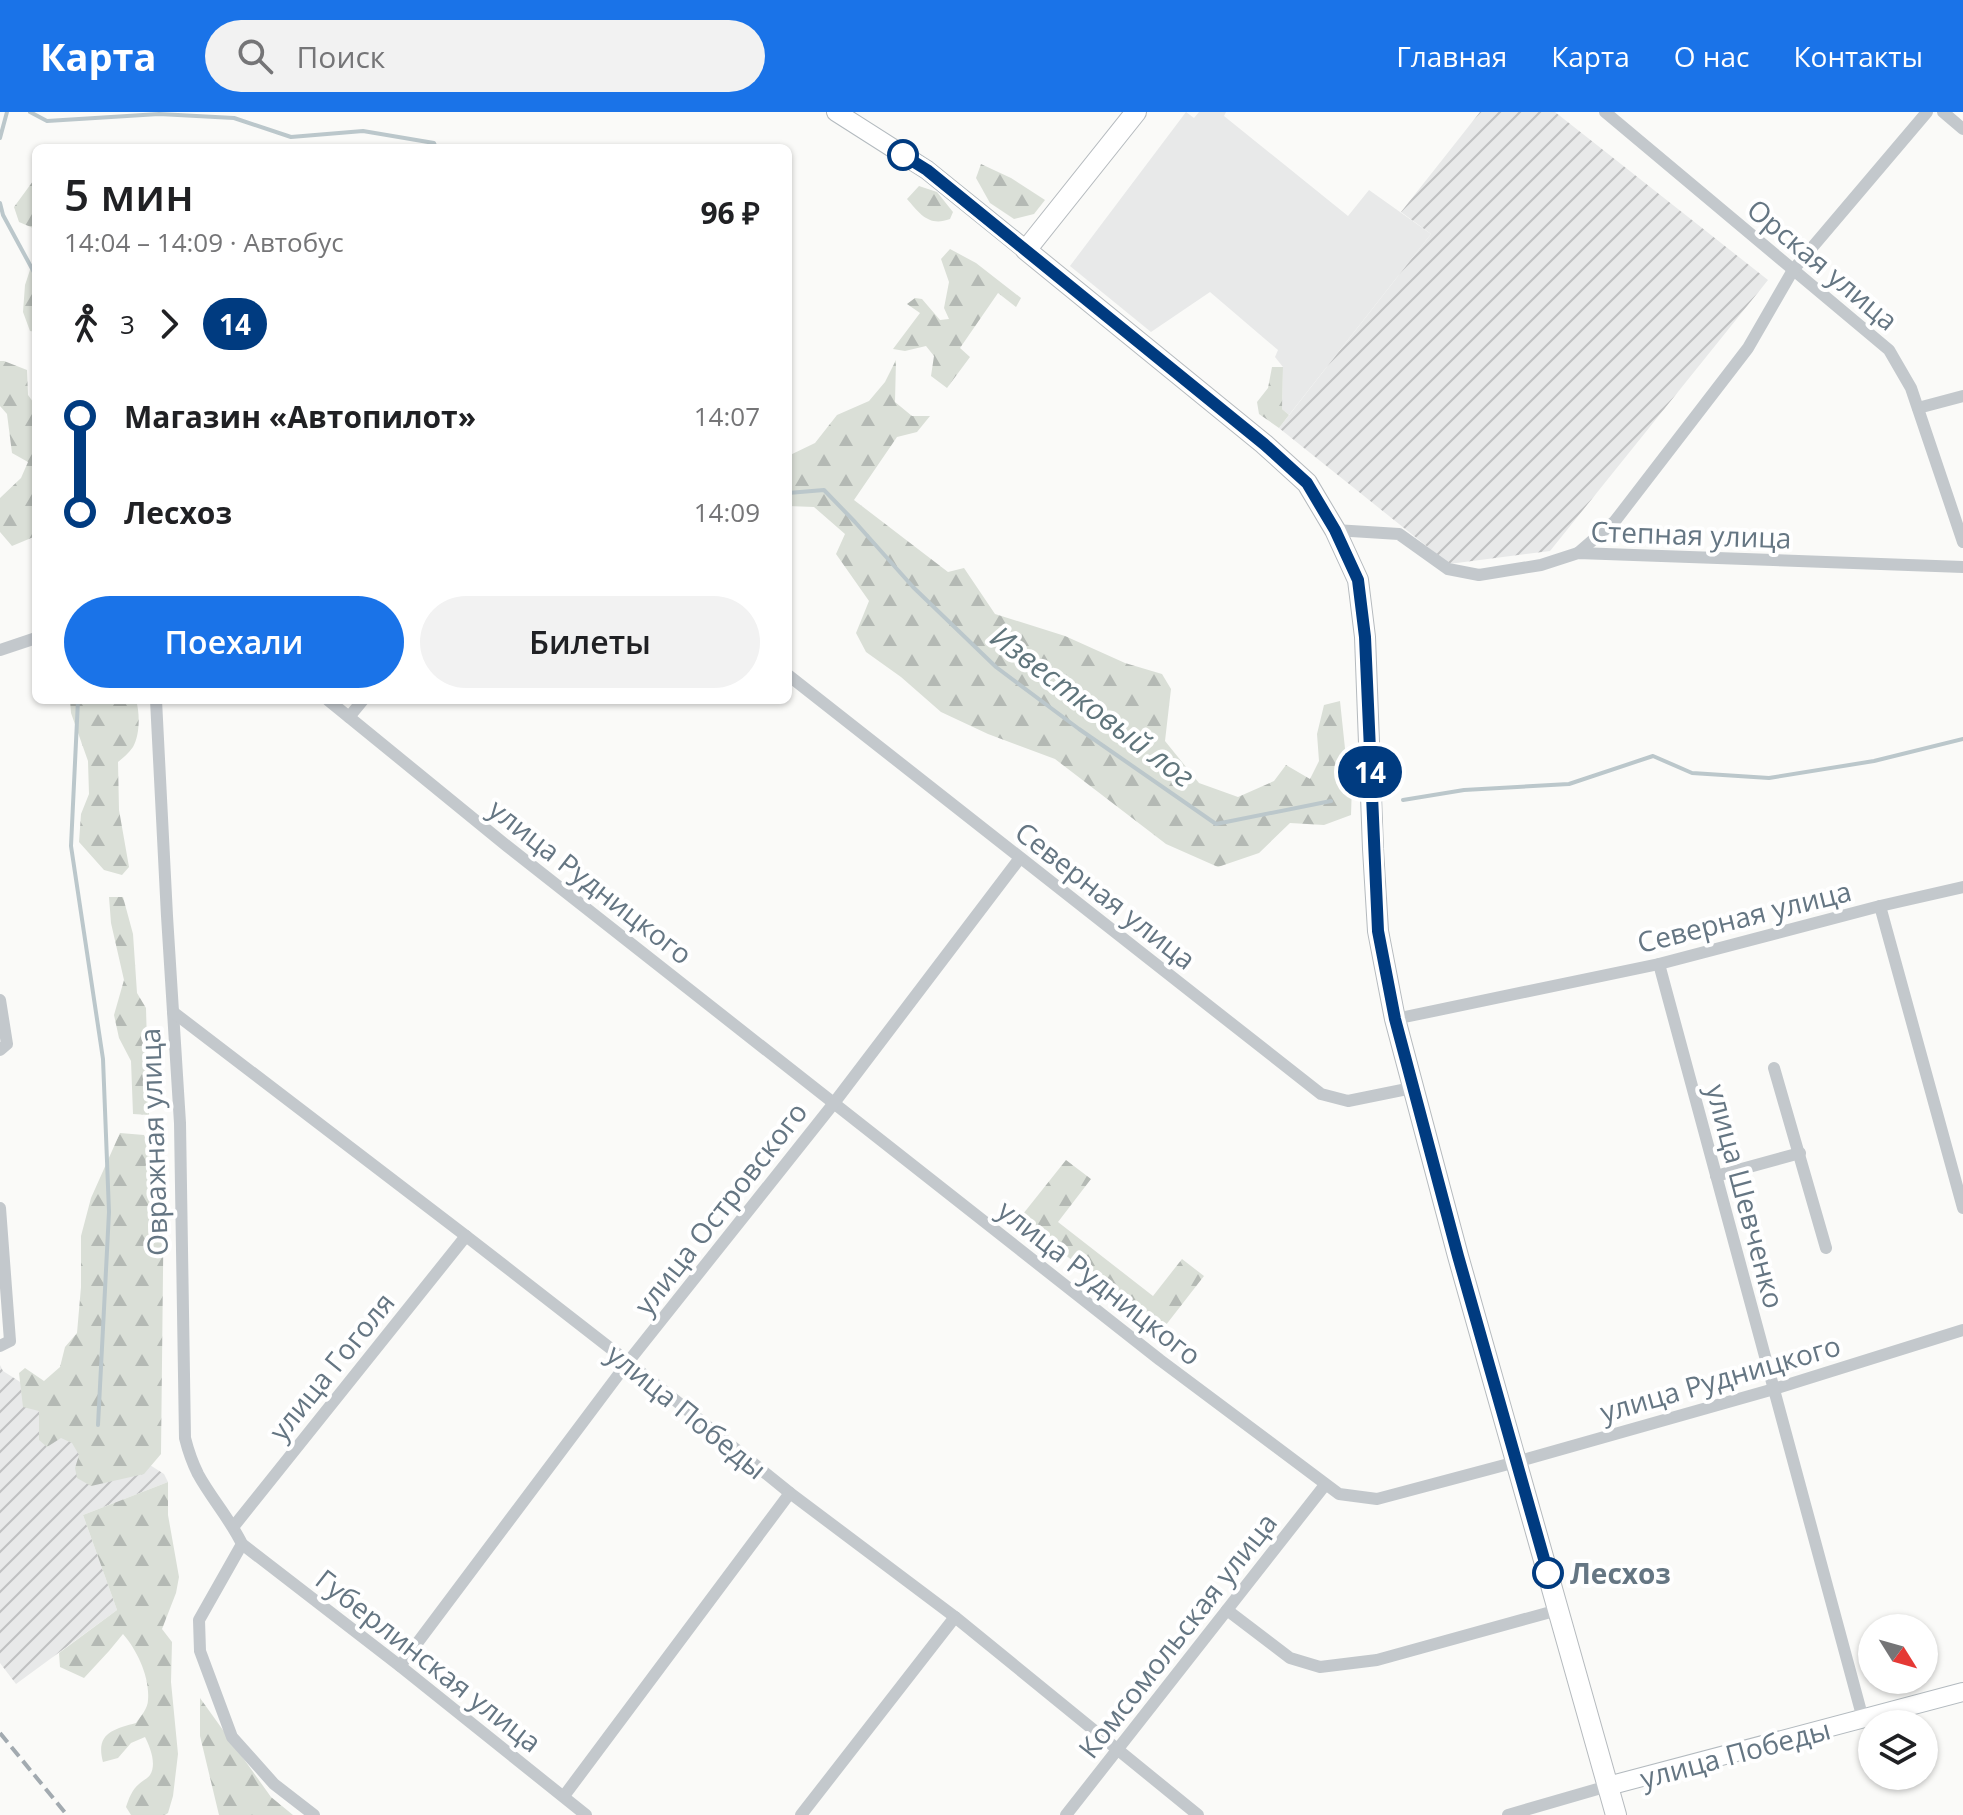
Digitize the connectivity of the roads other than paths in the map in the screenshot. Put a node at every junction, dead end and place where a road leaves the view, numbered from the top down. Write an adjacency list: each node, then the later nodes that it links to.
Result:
1 (836, 112): 7 (street)
2 (1136, 112): 7 (main road)
3 (1605, 112): 8 (street, Орская улица)
4 (1927, 112): 8 (street)
5 (1943, 112): 6 (street)
6 (1963, 129)
7 (1026, 250): 11 (main road)
8 (1793, 270): 10 (street, Орская улица); 13 (street)
9 (1963, 396): 10 (street)
10 (1918, 408): 12 (street, Орская улица)
11 (1335, 530): 13 (street, Степная улица); 30 (main road)
12 (1963, 542)
13 (1578, 553): 14 (street, Степная улица)
14 (1963, 567)
15 (32, 639): 16 (street)
16 (0, 650)
17 (792, 678): 24 (street, Северная улица)
18 (156, 704): 23 (street, Овражная улица)
19 (166, 704): 23 (street, Овражная улица)
20 (333, 704): 22 (street, улица Рудницкого)
21 (360, 704): 22 (street)
22 (349, 717): 34 (street, улица Рудницкого)
23 (158, 724): 29 (street, Овражная улица)
24 (1020, 858): 33 (street, Северная улица); 34 (street, улица Островского)
25 (1963, 887): 26 (street, Северная улица)
26 (1880, 906): 27 (street, Северная улица); 38 (street)
27 (1659, 964): 30 (street, Северная улица); 36 (street, улица Шевченко)
28 (0, 1000): 31 (street)
29 (173, 1012): 39 (street, улица Победы); 48 (street, Овражная улица)
30 (1395, 1019): 33 (main road)
31 (0, 1050)
32 (1774, 1068): 35 (street)
33 (1412, 1088): 45 (main road)
34 (834, 1103): 43 (street, улица Островского); 46 (street, улица Рудницкого)
35 (1800, 1153): 36 (street); 40 (street)
36 (1716, 1176): 44 (street, улица Шевченко)
37 (0, 1208): 42 (street)
38 (1963, 1208)
39 (466, 1236): 43 (street, улица Победы); 48 (street, улица Гоголя)
40 (1826, 1248)
41 (1963, 1330): 44 (street, улица Рудницкого)
42 (0, 1346)
43 (628, 1362): 47 (street, улица Победы); 53 (street, улица Островского)
44 (1774, 1389): 45 (street, улица Рудницкого); 55 (street, улица Шевченко)
45 (1516, 1462): 46 (street, улица Рудницкого); 51 (main road)
46 (1325, 1485): 50 (street, Комсомольская улица)
47 (790, 1493): 52 (street, улица Победы); 60 (street)
48 (234, 1526): 49 (street, Овражная улица)
49 (242, 1544): 53 (street, Губерлинская улица); 61 (street)
50 (1227, 1610): 51 (street); 58 (street, Комсомольская улица)
51 (1558, 1610): 59 (main road)
52 (955, 1617): 58 (street, улица Победы); 63 (street)
53 (400, 1666): 60 (street, Губерлинская улица)
54 (1963, 1692): 56 (street, улица Победы)
55 (1861, 1710)
56 (1896, 1710)
57 (1858, 1720): 59 (street, улица Победы)
58 (1117, 1750): 64 (street, Комсомольская улица); 65 (street, улица Победы)
59 (1608, 1786): 66 (street, улица Победы); 67 (main road)
60 (564, 1796): 62 (street, Губерлинская улица)
61 (314, 1815)
62 (586, 1815)
63 (801, 1815)
64 (1066, 1815)
65 (1198, 1815)
66 (1508, 1815)
67 (1616, 1815)

